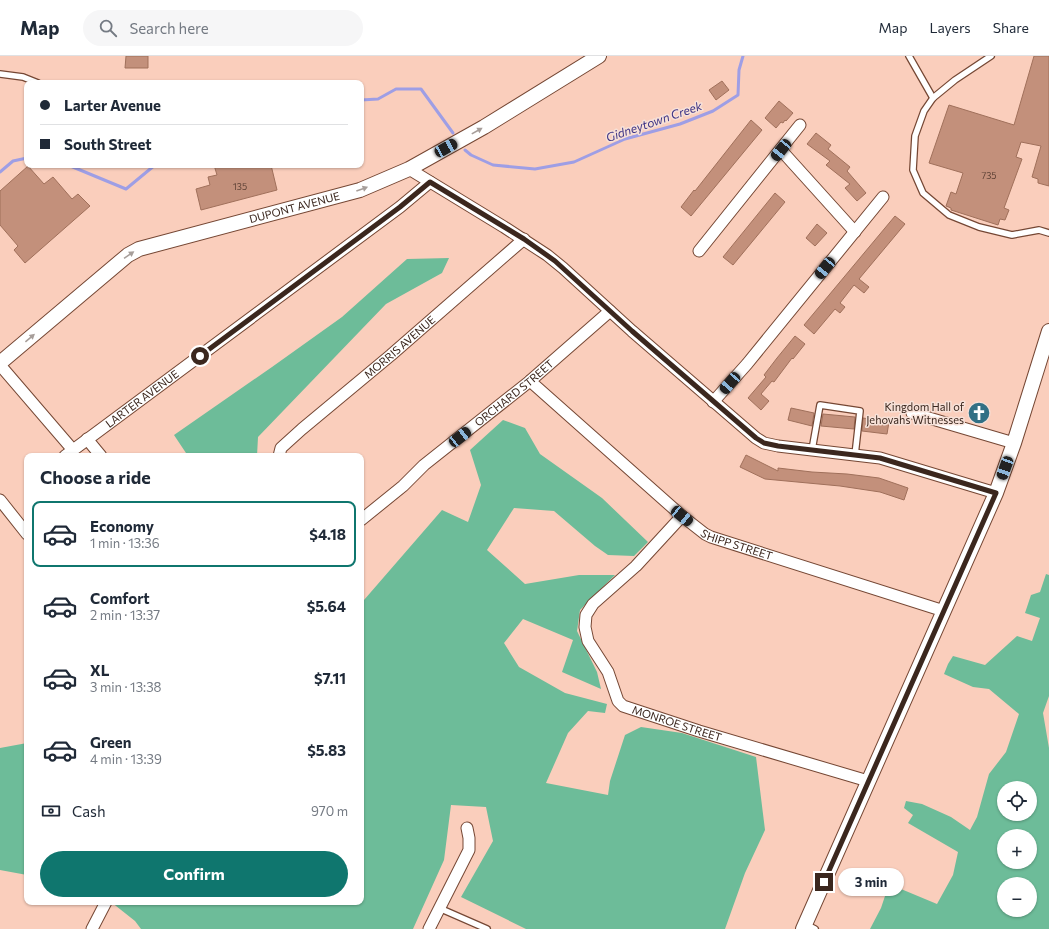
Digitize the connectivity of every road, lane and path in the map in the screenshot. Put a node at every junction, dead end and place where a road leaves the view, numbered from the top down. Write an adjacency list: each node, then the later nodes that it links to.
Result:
1 (599, 56): 9 (street, DUPONT AVENUE, one-way to 1)
2 (909, 56): 6 (lane)
3 (991, 56): 6 (lane)
4 (0, 74): 5 (lane)
5 (31, 80)
6 (933, 98): 13 (lane)
7 (800, 125): 8 (street)
8 (781, 150): 12 (street); 15 (street)
9 (409, 169): 10 (street); 18 (street, DUPONT AVENUE, one-way to 9)
10 (430, 182): 14 (street); 22 (street, LARTER AVENUE)
11 (883, 197): 12 (street)
12 (855, 232): 20 (street)
13 (1049, 233)
14 (524, 239): 16 (street); 27 (street, MORRIS AVENUE)
15 (699, 250)
16 (610, 311): 19 (street, ORCHARD STREET); 20 (street)
17 (1049, 331): 23 (street)
18 (0, 364): 25 (street)
19 (530, 381): 31 (street, SHIPP STREET); 32 (street, ORCHARD STREET)
20 (713, 402): 24 (street)
21 (912, 413): 23 (street)
22 (87, 439): 25 (street, LARTER AVENUE); 26 (street)
23 (1014, 443): 29 (street)
24 (812, 450): 28 (street); 28 (lane)
25 (69, 453)
26 (99, 453)
27 (280, 453)
28 (854, 455): 29 (street)
29 (996, 493): 34 (street)
30 (0, 500): 33 (street)
31 (682, 516): 34 (street, SHIPP STREET); 35 (street, MONROE STREET)
32 (364, 518)
33 (24, 530)
34 (944, 611): 35 (street)
35 (868, 782): 39 (street)
36 (467, 828): 38 (street)
37 (104, 905): 41 (street)
38 (439, 908): 40 (lane); 42 (street)
39 (808, 927)
40 (484, 928)
41 (92, 929)
42 (428, 929)

